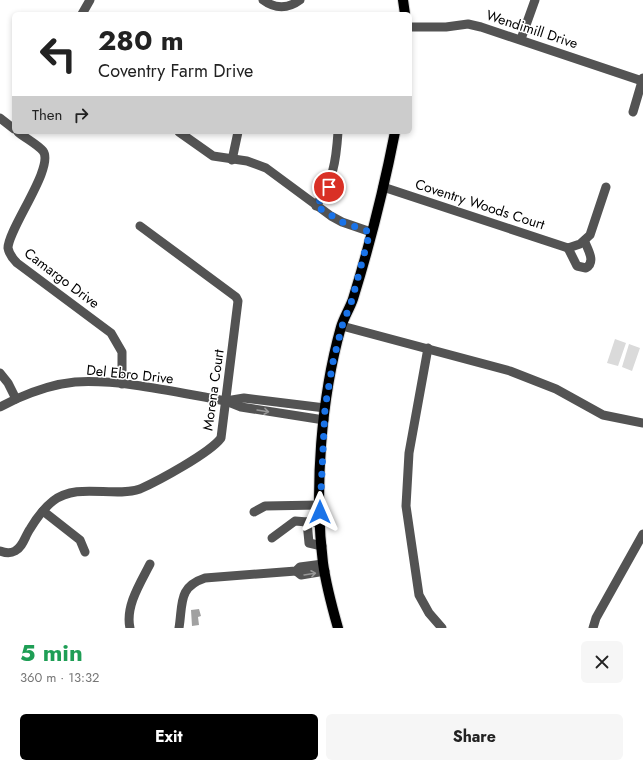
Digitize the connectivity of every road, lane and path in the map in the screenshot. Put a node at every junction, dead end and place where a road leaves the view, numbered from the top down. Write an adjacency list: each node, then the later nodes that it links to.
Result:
1 (90, 0): 6 (street)
2 (263, 0): 3 (street)
3 (300, 0)
4 (403, 0): 7 (main road)
5 (535, 0): 9 (street)
6 (83, 12)
7 (405, 12)
8 (412, 27): 9 (street, Wendimill Drive)
9 (521, 39): 10 (street, Wendimill Drive)
10 (642, 79): 11 (street)
11 (633, 112)
12 (0, 118): 13 (street)
13 (12, 127)
14 (21, 134): 30 (street, Camargo Drive)
15 (182, 134): 19 (street)
16 (238, 134): 19 (street)
17 (338, 134): 22 (street)
18 (395, 134): 20 (main road)
19 (232, 160): 22 (street)
20 (382, 187): 24 (main road); 26 (street, Coventry Woods Court)
21 (606, 188): 25 (street)
22 (316, 206): 24 (street)
23 (140, 226): 32 (street, Morena Court)
24 (370, 232): 27 (main road)
25 (585, 242): 26 (street); 26 (street)
26 (568, 248)
27 (342, 326): 28 (street); 34 (main road)
28 (428, 348): 36 (street); 52 (street)
29 (0, 373): 31 (street)
30 (122, 384): 31 (street, Del Ebro Drive); 32 (street, Del Ebro Drive)
31 (16, 399): 33 (street, Del Ebro Drive)
32 (226, 400): 34 (street, Del Ebro Drive); 35 (street, Del Ebro Drive, one-way to 35); 38 (street, Morena Court)
33 (0, 408)
34 (325, 408): 35 (main road)
35 (324, 420): 37 (main road)
36 (643, 423)
37 (319, 505): 39 (street); 41 (main road)
38 (43, 511): 45 (street, Morena Court); 46 (street)
39 (254, 512)
40 (307, 522): 41 (street); 43 (street); 44 (street)
41 (320, 523): 44 (main road)
42 (643, 534): 53 (street)
43 (272, 538)
44 (322, 546): 48 (main road)
45 (0, 551)
46 (85, 552)
47 (150, 564): 49 (street)
48 (324, 568): 50 (street); 51 (main road)
49 (130, 628)
50 (179, 628)
51 (338, 628)
52 (442, 628)
53 (593, 628)

